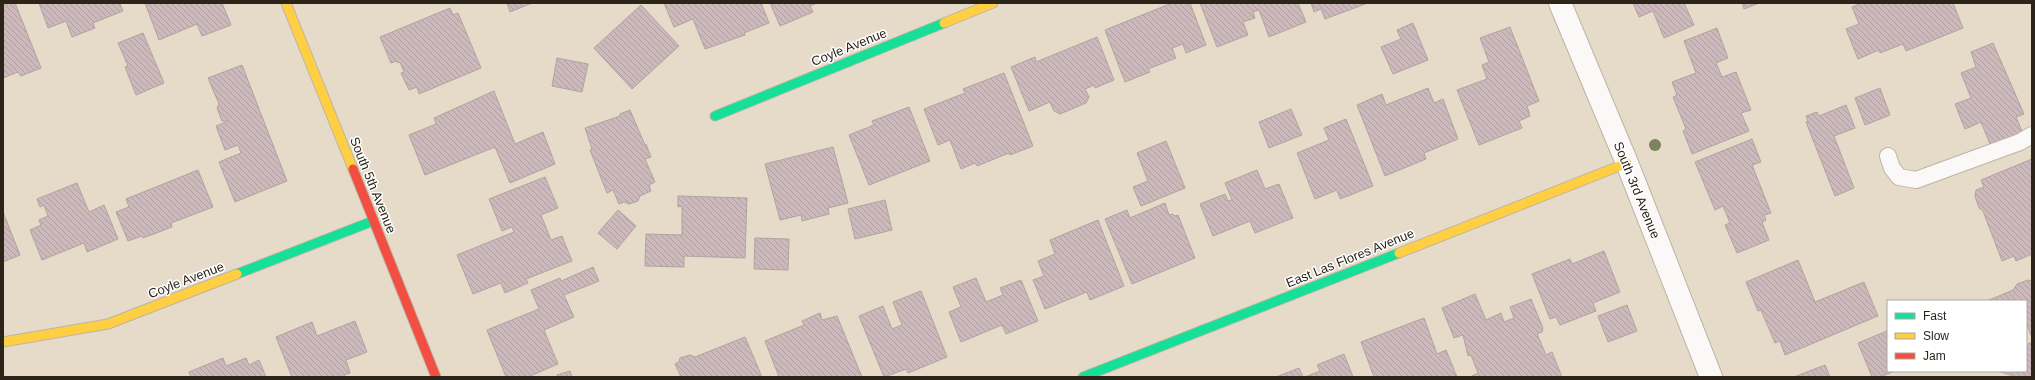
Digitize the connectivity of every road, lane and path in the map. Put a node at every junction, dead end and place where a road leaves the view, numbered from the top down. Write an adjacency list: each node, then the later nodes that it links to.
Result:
1 (286, 3): 8 (street, South 5th Avenue)
2 (993, 3): 4 (street, Coyle Avenue)
3 (1560, 3): 7 (street, South 3rd Avenue)
4 (715, 116)
5 (2032, 135): 6 (lane)
6 (1888, 156)
7 (1627, 162): 11 (street, East Las Flores Avenue); 12 (street, South 3rd Avenue)
8 (373, 221): 9 (street, Coyle Avenue); 10 (street, South 5th Avenue)
9 (3, 342)
10 (436, 377)
11 (1083, 377)
12 (1711, 377)

